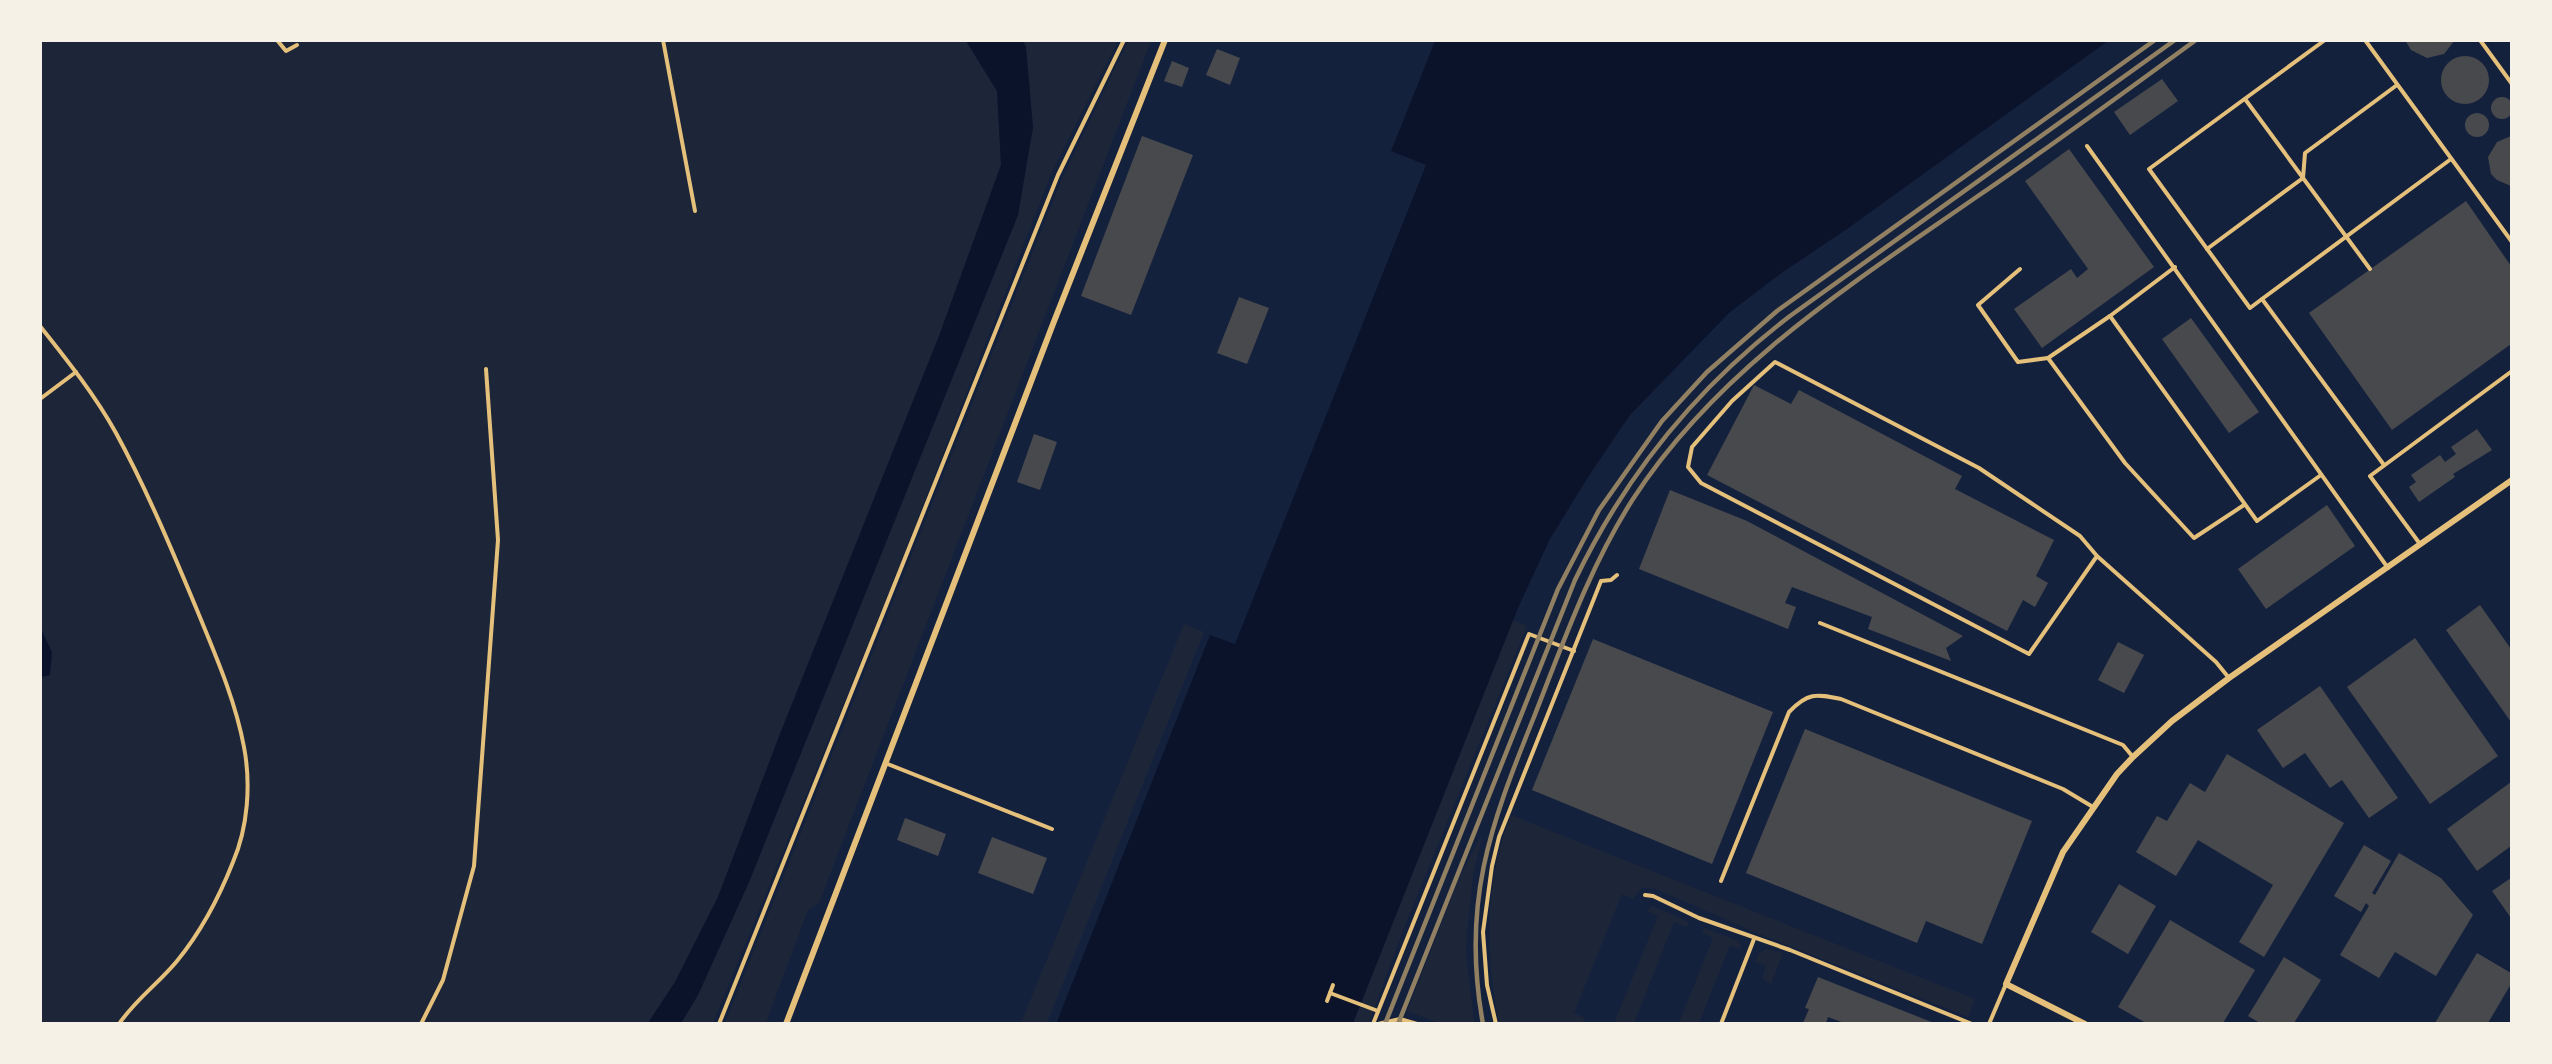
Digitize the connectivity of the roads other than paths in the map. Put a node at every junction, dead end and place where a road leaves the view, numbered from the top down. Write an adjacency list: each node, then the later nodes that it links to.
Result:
1 (1165, 40): 31 (street)
2 (2325, 40): 7 (lane)
3 (2365, 40): 6 (lane)
4 (2480, 40): 5 (lane)
5 (2511, 84)
6 (2397, 85): 9 (lane); 10 (lane)
7 (2245, 99): 10 (lane); 13 (lane)
8 (2087, 146): 14 (lane)
9 (2451, 159): 11 (lane); 12 (lane)
10 (2303, 178): 11 (lane); 13 (lane)
11 (2346, 237): 16 (lane); 17 (lane)
12 (2511, 242)
13 (2207, 249): 17 (lane)
14 (2175, 267): 18 (lane); 22 (lane)
15 (2020, 268): 19 (lane)
16 (2370, 269)
17 (2262, 299): 21 (lane)
18 (2110, 316): 19 (lane); 24 (lane)
19 (2048, 358): 24 (lane)
20 (2511, 371): 21 (lane)
21 (2384, 465): 25 (lane)
22 (2321, 475): 24 (lane); 27 (lane)
23 (2511, 480): 25 (street)
24 (2244, 505)
25 (2420, 545): 27 (street)
26 (2097, 556): 26 (lane); 29 (lane)
27 (2388, 568): 29 (street)
28 (1820, 623): 30 (lane)
29 (2229, 678): 30 (street)
30 (2133, 757): 32 (street)
31 (884, 763): 33 (lane); 38 (street)
32 (2093, 807): 34 (lane); 37 (street)
33 (1052, 829)
34 (1720, 881)
35 (1645, 896): 36 (lane)
36 (1755, 939): 39 (lane); 40 (lane)
37 (2006, 984): 41 (lane); 42 (street)
38 (786, 1023)
39 (1721, 1023)
40 (1972, 1023)
41 (1989, 1023)
42 (2085, 1023)

